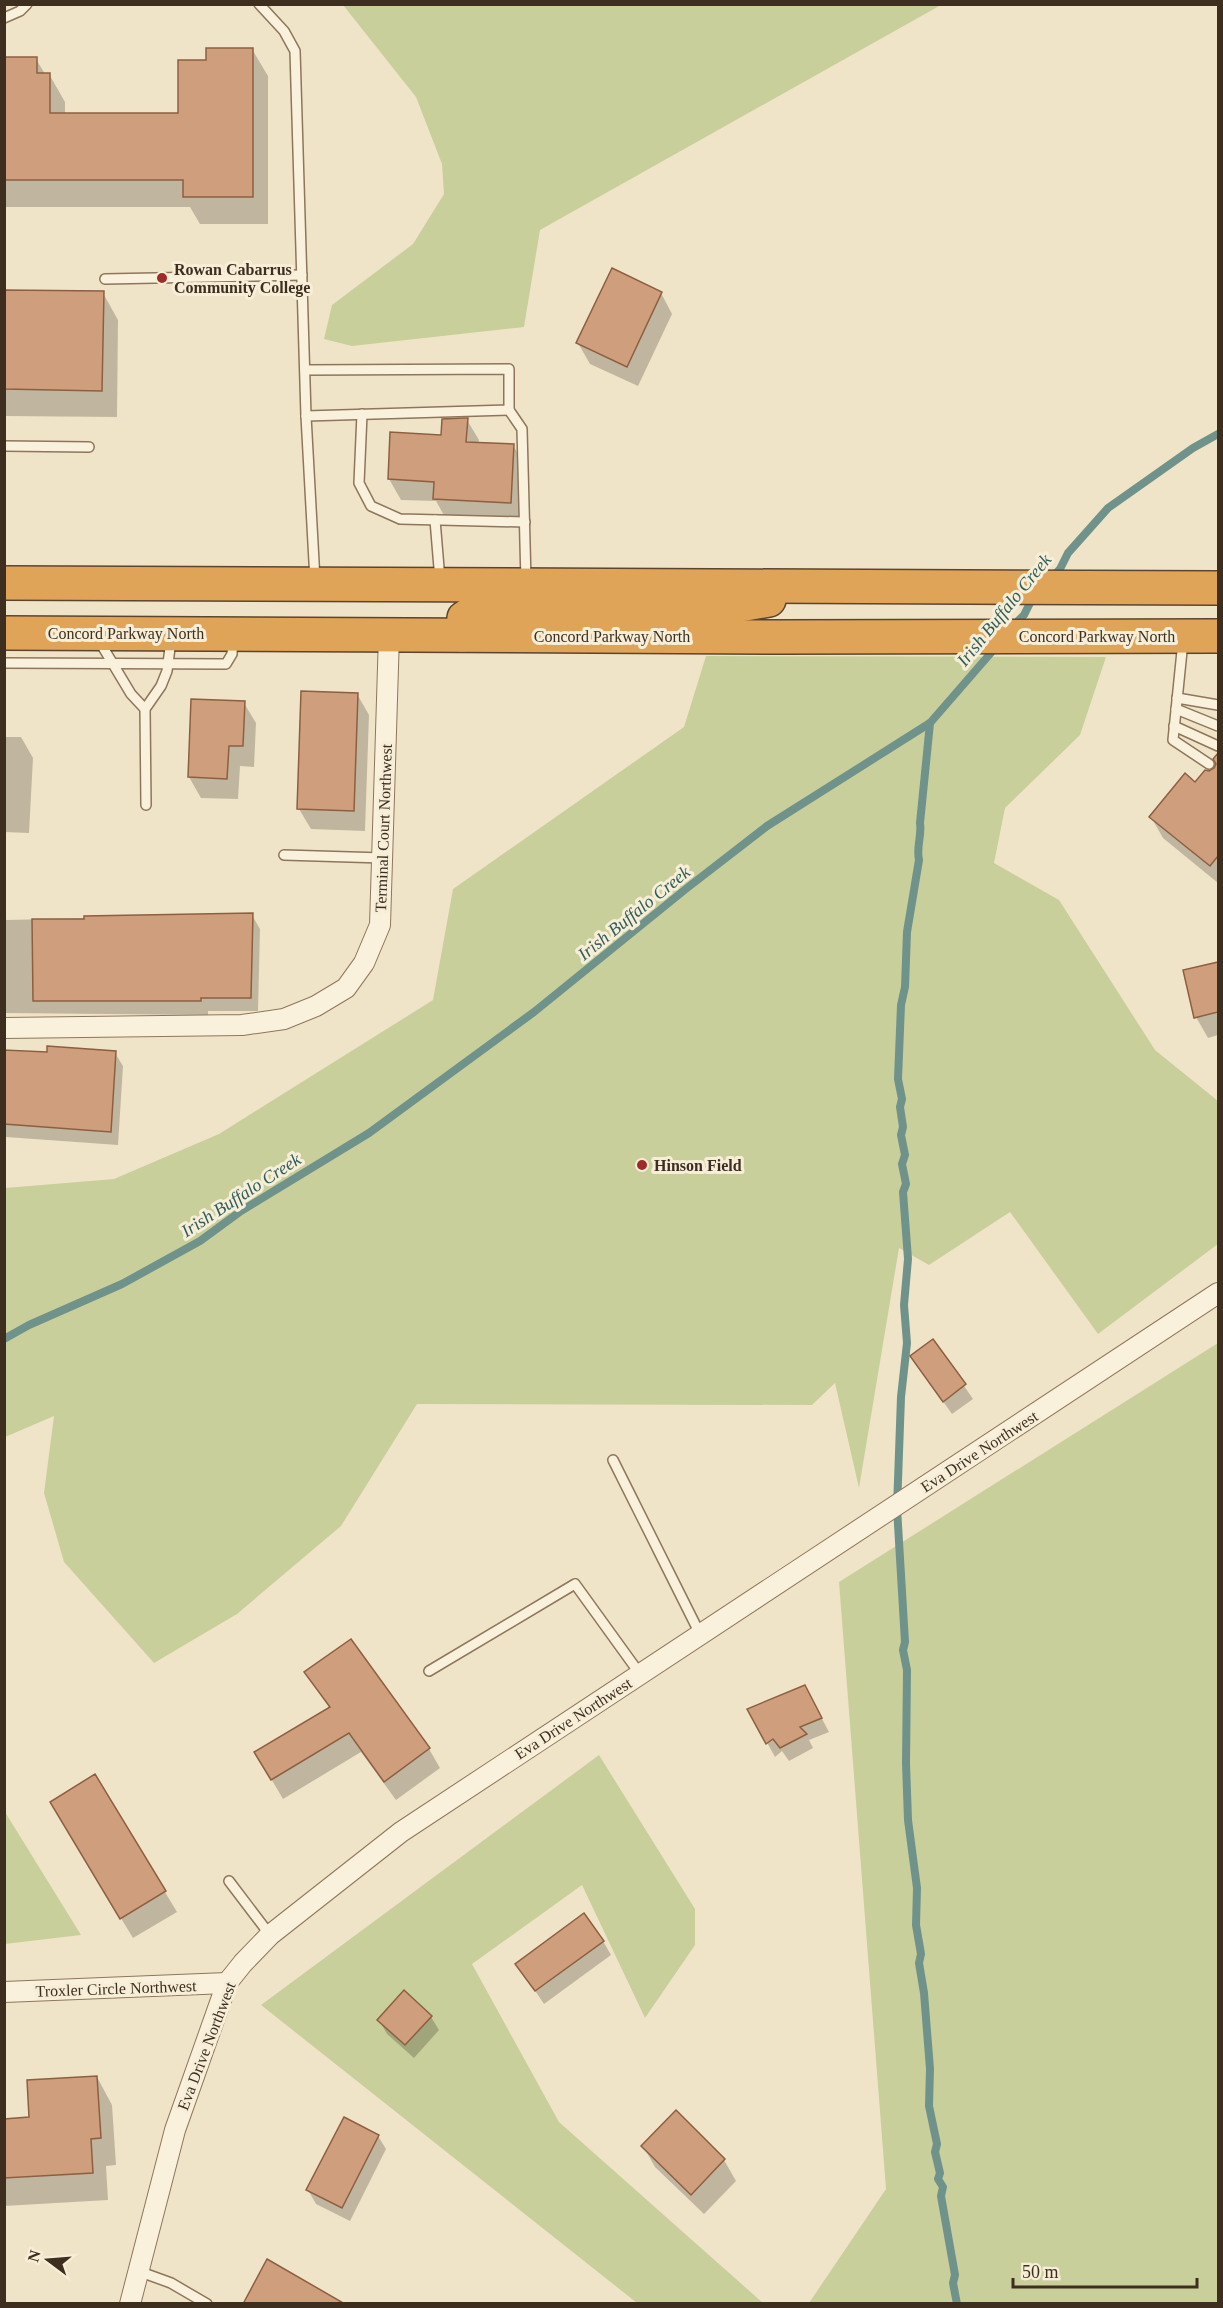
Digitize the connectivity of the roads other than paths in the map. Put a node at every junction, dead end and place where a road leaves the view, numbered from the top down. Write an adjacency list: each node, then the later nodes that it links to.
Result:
1 (27, 4): 3 (lane)
2 (259, 4): 4 (lane)
3 (4, 18)
4 (302, 275): 5 (lane); 6 (lane)
5 (105, 279)
6 (305, 370): 7 (lane); 9 (lane)
7 (509, 410): 8 (lane); 13 (lane)
8 (362, 414): 9 (lane); 12 (lane)
9 (306, 416): 15 (lane)
10 (4, 446): 11 (lane)
11 (89, 447)
12 (435, 520): 13 (lane); 16 (lane)
13 (525, 522): 17 (lane)
14 (4, 583): 15 (highway)
15 (315, 583): 16 (highway)
16 (440, 584): 17 (highway)
17 (526, 584): 18 (highway)
18 (845, 586): 19 (highway); 23 (highway)
19 (1218, 588)
20 (4, 633): 21 (highway, Concord Parkway North)
21 (95, 633): 26 (highway, Concord Parkway North); 28 (lane)
22 (388, 635): 23 (highway, Concord Parkway North); 26 (highway, Concord Parkway North); 39 (street, Terminal Court Northwest)
23 (462, 635): 24 (highway, Concord Parkway North)
24 (1184, 635): 25 (highway, Concord Parkway North); 29 (lane)
25 (1218, 636)
26 (170, 648): 28 (lane); 31 (lane)
27 (4, 663): 28 (lane)
28 (111, 663): 31 (lane)
29 (1177, 698): 30 (lane); 32 (lane)
30 (1218, 705)
31 (146, 709): 37 (lane)
32 (1176, 709): 33 (lane); 34 (lane)
33 (1174, 726): 35 (lane); 36 (lane)
34 (1218, 726)
35 (1218, 746)
36 (1209, 764)
37 (146, 806)
38 (284, 855): 39 (lane)
39 (383, 858): 40 (street, Terminal Court Northwest)
40 (4, 1028)
41 (1218, 1293): 43 (street, Eva Drive Northwest)
42 (613, 1460): 43 (lane)
43 (700, 1634): 45 (street, Eva Drive Northwest)
44 (429, 1671): 45 (lane)
45 (640, 1674): 47 (street, Eva Drive Northwest)
46 (229, 1881): 47 (lane)
47 (270, 1935): 48 (street, Eva Drive Northwest)
48 (227, 1983): 49 (street, Troxler Circle Northwest); 50 (street, Eva Drive Northwest)
49 (4, 1992)
50 (138, 2271): 51 (street, Eva Drive Northwest); 52 (lane)
51 (130, 2304)
52 (207, 2304)

